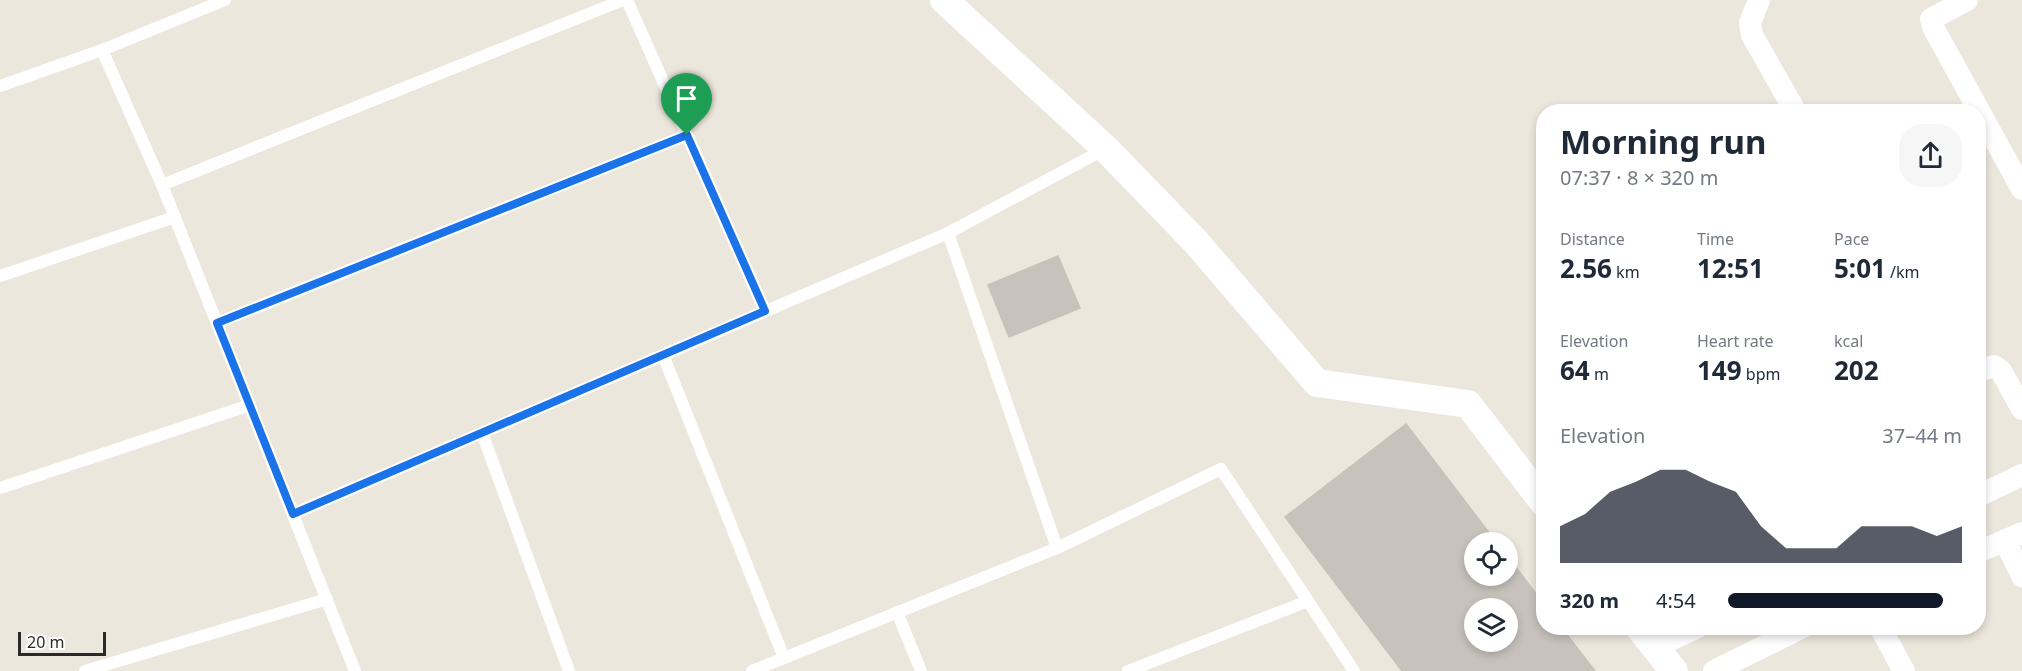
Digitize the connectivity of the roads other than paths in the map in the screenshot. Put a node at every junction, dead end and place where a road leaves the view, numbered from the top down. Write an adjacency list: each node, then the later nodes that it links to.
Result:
1 (225, 0): 6 (lane)
2 (625, 0): 11 (lane); 13 (lane)
3 (944, 0): 12 (street)
4 (1759, 0): 8 (street)
5 (1967, 0): 9 (street)
6 (102, 50): 7 (lane); 13 (lane)
7 (0, 86)
8 (1791, 104)
9 (1975, 104)
10 (1986, 123): 14 (street)
11 (687, 135): 18 (lane); 19 (lane)
12 (1106, 148): 16 (lane); 28 (street)
13 (162, 185): 15 (lane)
14 (2022, 189)
15 (175, 217): 17 (lane); 19 (lane)
16 (948, 232): 18 (lane); 31 (lane)
17 (0, 276)
18 (765, 311): 20 (lane)
19 (217, 323): 22 (lane)
20 (663, 355): 24 (lane); 40 (lane)
21 (1986, 368): 23 (street)
22 (250, 405): 26 (lane); 29 (lane)
23 (2022, 409)
24 (482, 433): 29 (lane); 43 (lane)
25 (2022, 475): 27 (street)
26 (0, 488)
27 (1986, 492)
28 (1536, 493)
29 (293, 514): 34 (lane)
30 (2014, 537): 32 (street); 33 (street)
31 (1057, 548): 35 (lane); 36 (lane)
32 (1986, 549)
33 (2022, 576)
34 (327, 599): 41 (lane); 42 (lane)
35 (1308, 600): 46 (lane); 47 (lane)
36 (897, 612): 40 (lane); 45 (lane)
37 (1787, 635): 49 (street)
38 (1885, 635): 50 (street)
39 (1647, 637): 48 (street)
40 (784, 658): 44 (lane)
41 (85, 671)
42 (355, 671)
43 (569, 671)
44 (752, 671)
45 (921, 671)
46 (1128, 671)
47 (1354, 671)
48 (1674, 671)
49 (1714, 671)
50 (1904, 671)

